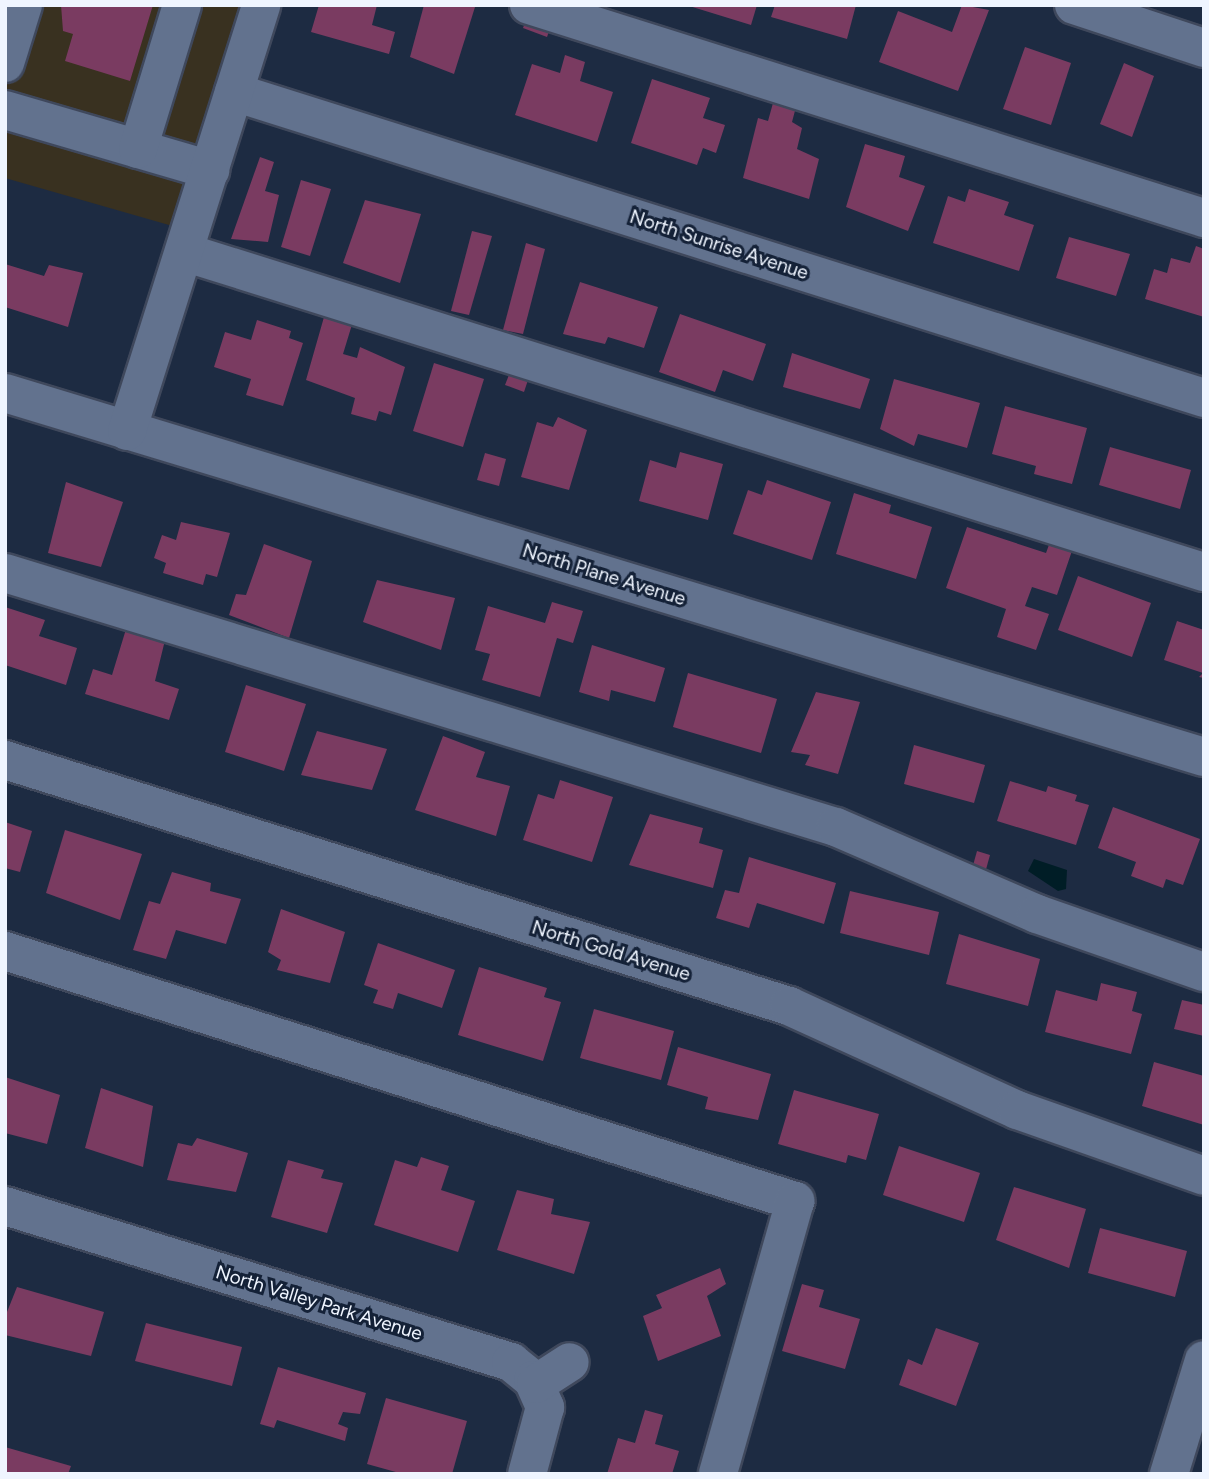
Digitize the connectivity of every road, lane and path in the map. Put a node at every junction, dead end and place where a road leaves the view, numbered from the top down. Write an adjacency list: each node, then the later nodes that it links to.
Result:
1 (182, 5): 10 (street)
2 (261, 5): 8 (street)
3 (529, 5): 12 (street)
4 (1074, 5): 6 (street)
5 (22, 6): 7 (street)
6 (1204, 48)
7 (6, 56)
8 (234, 92): 11 (street); 15 (street, North Sunrise Avenue)
9 (5, 110): 10 (street)
10 (138, 149): 11 (street)
11 (210, 170): 13 (street)
12 (1204, 218)
13 (184, 252): 16 (street); 17 (street)
14 (5, 393): 16 (street, North Plane Avenue)
15 (1204, 398)
16 (128, 431): 19 (street, North Plane Avenue)
17 (1204, 572)
18 (5, 573): 22 (street)
19 (1204, 757)
20 (5, 761): 23 (street, North Gold Avenue)
21 (5, 951): 29 (street)
22 (1204, 972)
23 (1204, 1176)
24 (5, 1206): 27 (street, North Valley Park Avenue)
25 (1204, 1360): 30 (street)
26 (570, 1363): 27 (street)
27 (536, 1384): 28 (street)
28 (527, 1474)
29 (718, 1474)
30 (1170, 1474)

